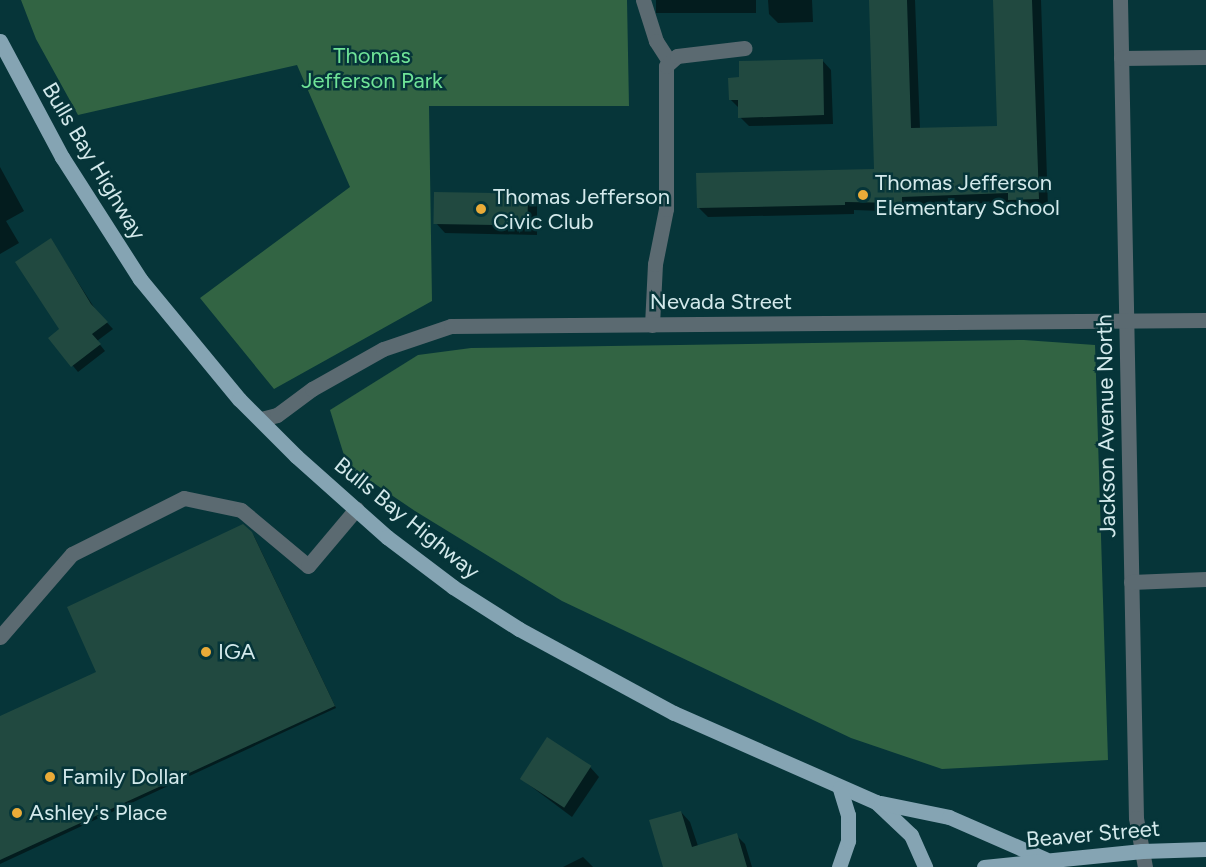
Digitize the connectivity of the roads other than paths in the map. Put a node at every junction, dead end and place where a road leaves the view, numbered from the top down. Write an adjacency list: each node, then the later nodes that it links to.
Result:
1 (643, 0): 7 (street)
2 (1120, 0): 6 (street, Jackson Avenue North)
3 (0, 41): 11 (main road, Bulls Bay Highway)
4 (745, 48): 7 (street)
5 (1206, 57): 6 (street)
6 (1121, 58): 9 (street, Jackson Avenue North)
7 (669, 61): 10 (street)
8 (1206, 320): 9 (street, Nevada Street)
9 (1128, 321): 10 (street, Nevada Street); 14 (street, Jackson Avenue North)
10 (652, 325): 11 (street, Nevada Street)
11 (261, 419): 12 (main road, Bulls Bay Highway)
12 (356, 509): 15 (street); 16 (main road, Bulls Bay Highway)
13 (1206, 579): 14 (street)
14 (1131, 582): 19 (street, Jackson Avenue North)
15 (0, 637)
16 (840, 788): 17 (main road, Bulls Bay Highway); 21 (main road)
17 (876, 802): 20 (main road); 22 (main road, Bulls Bay Highway)
18 (1206, 849): 19 (main road, Beaver Street)
19 (1142, 851): 20 (main road, Beaver Street); 24 (street, Jackson Avenue North)
20 (1045, 859): 23 (main road, Beaver Street)
21 (839, 867)
22 (925, 867)
23 (984, 867)
24 (1145, 867)

